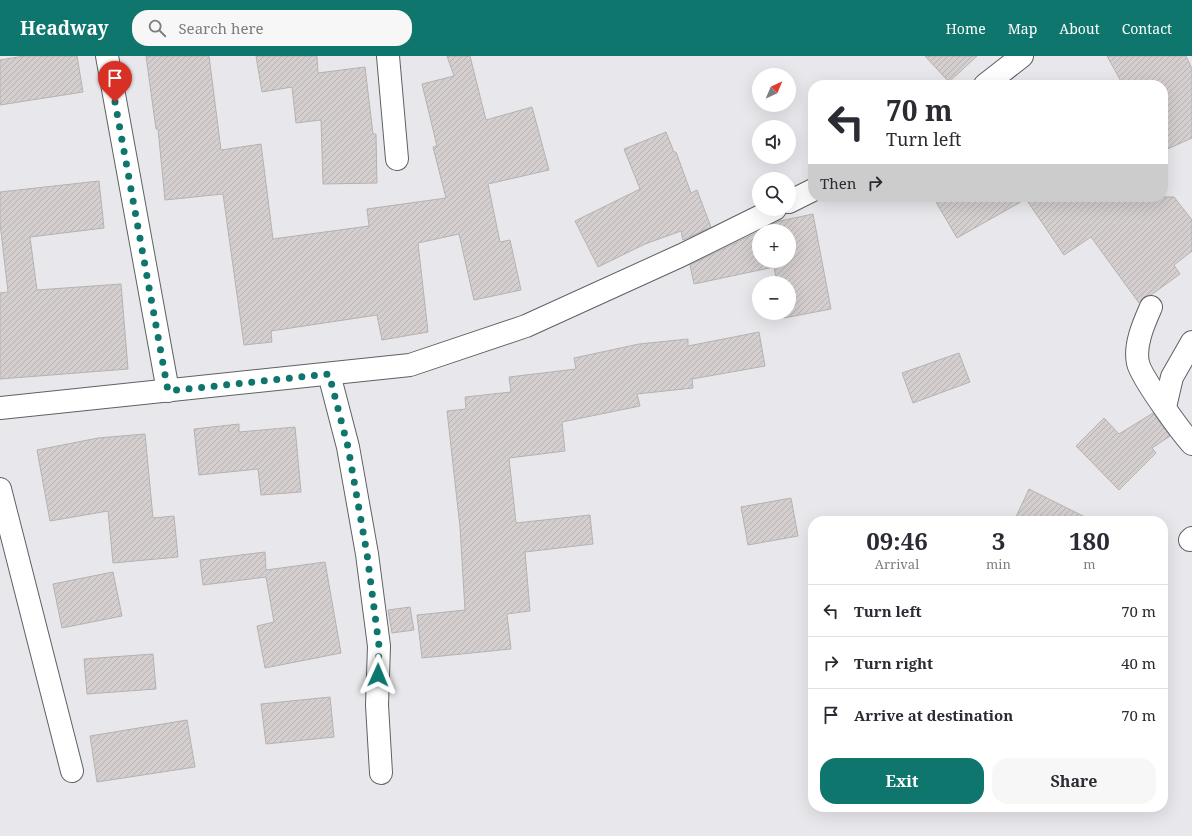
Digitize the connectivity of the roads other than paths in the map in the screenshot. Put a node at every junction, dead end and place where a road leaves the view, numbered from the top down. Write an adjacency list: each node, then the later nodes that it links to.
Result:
1 (107, 56): 12 (street)
2 (388, 56): 5 (street)
3 (1022, 56): 4 (street)
4 (991, 80)
5 (397, 159)
6 (808, 192): 7 (street)
7 (796, 198)
8 (761, 216): 11 (street)
9 (1151, 307): 13 (street)
10 (1192, 342): 13 (street)
11 (329, 374): 12 (street); 18 (street)
12 (168, 391): 14 (street)
13 (1165, 407): 15 (street)
14 (0, 408)
15 (1192, 444)
16 (0, 489): 17 (street)
17 (72, 771)
18 (381, 773)

